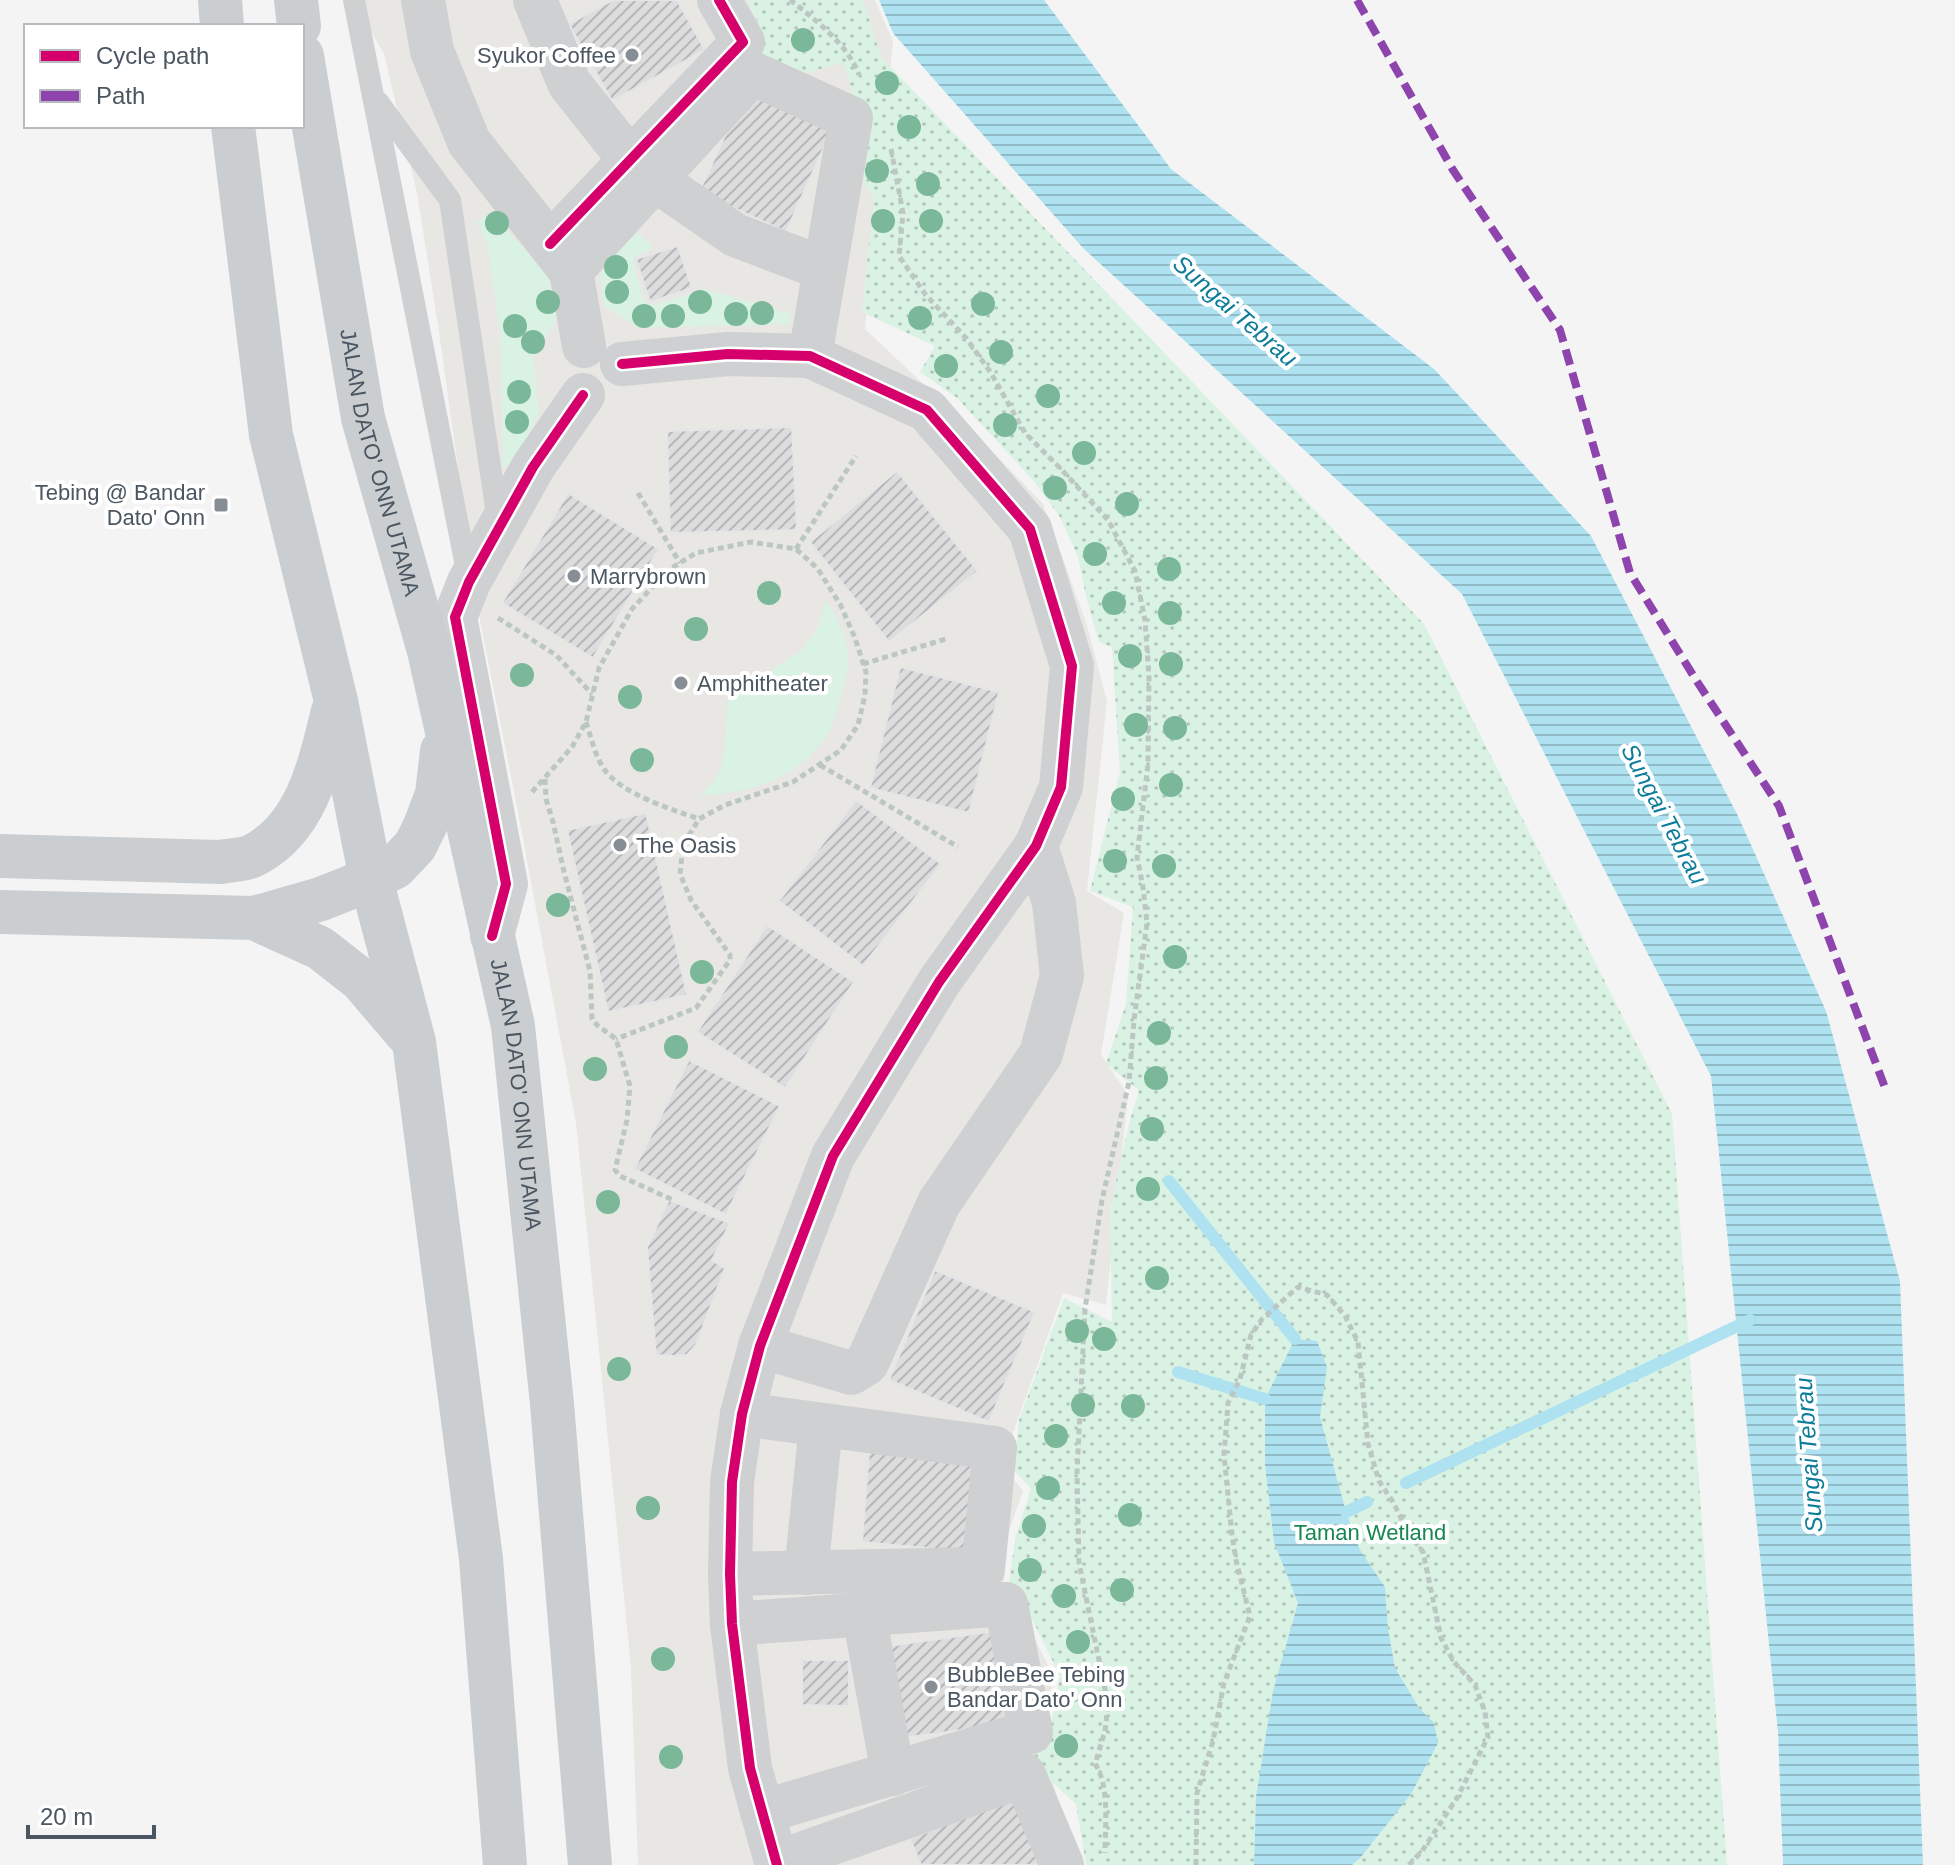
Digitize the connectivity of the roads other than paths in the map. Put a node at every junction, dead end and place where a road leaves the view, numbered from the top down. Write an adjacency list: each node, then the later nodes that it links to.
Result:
1 (220, 0): 7 (main road)
2 (296, 0): 8 (main road)
3 (354, 0): 10 (lane)
4 (423, 0): 13 (street)
5 (535, 0): 12 (street)
6 (719, 0): 12 (street)
7 (222, 24)
8 (299, 24)
9 (304, 68): 20 (main road, JALAN DATO' ONN UTAMA)
10 (373, 94): 17 (lane); 18 (lane)
11 (233, 128): 19 (main road)
12 (642, 170): 13 (street); 14 (street); 14 (street)
13 (560, 257): 15 (street)
14 (825, 269): 16 (street)
15 (603, 355): 16 (street); 17 (street)
16 (810, 356): 21 (street)
17 (499, 527): 18 (street)
18 (479, 597): 26 (street)
19 (336, 701): 22 (main road); 23 (main road)
20 (445, 724): 23 (main road); 26 (main road, JALAN DATO' ONN UTAMA)
21 (1036, 846): 28 (street); 28 (street)
22 (0, 856)
23 (371, 879): 25 (main road); 27 (main road)
24 (0, 912): 25 (main road)
25 (254, 918): 27 (main road)
26 (492, 936): 40 (main road, JALAN DATO' ONN UTAMA)
27 (414, 1042): 39 (main road)
28 (760, 1346): 29 (street)
29 (742, 1414): 30 (street); 32 (street)
30 (821, 1425): 31 (street); 31 (street)
31 (806, 1573): 32 (street)
32 (730, 1574): 34 (street)
33 (864, 1614): 34 (street); 35 (street); 35 (street)
34 (732, 1624): 36 (street)
35 (893, 1774): 36 (street)
36 (762, 1812): 38 (street)
37 (860, 1850): 38 (street); 41 (street)
38 (777, 1864)
39 (505, 1865)
40 (590, 1865)
41 (1062, 1865)

